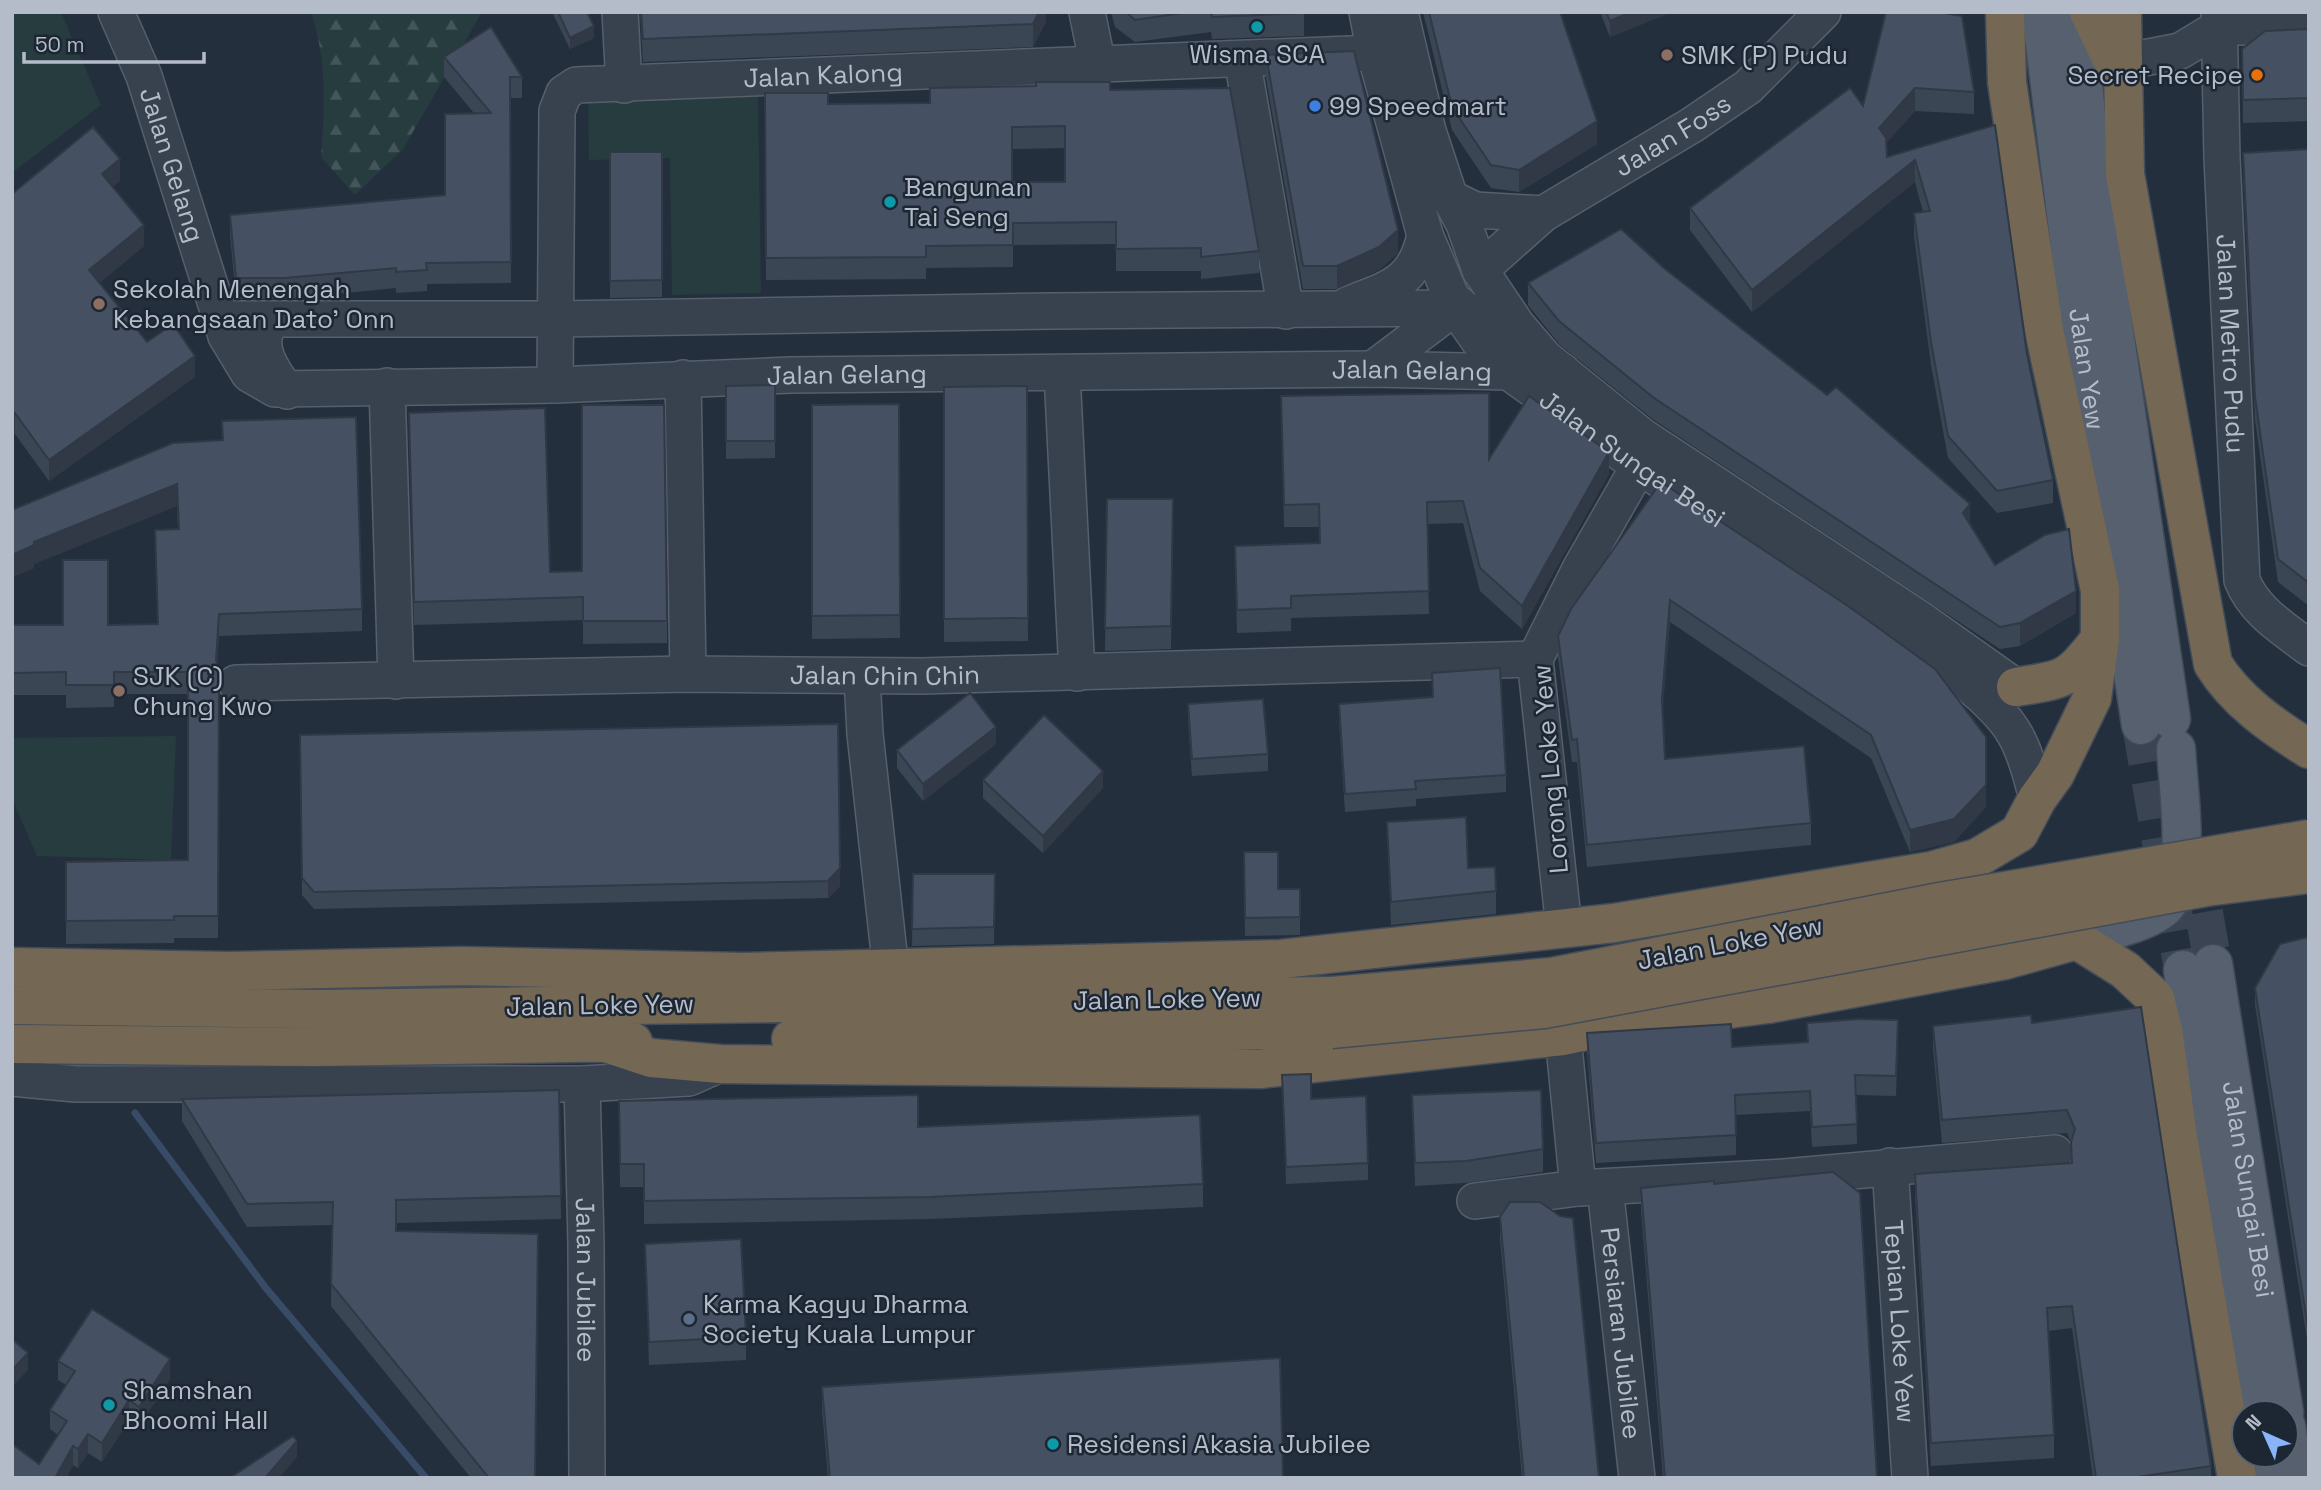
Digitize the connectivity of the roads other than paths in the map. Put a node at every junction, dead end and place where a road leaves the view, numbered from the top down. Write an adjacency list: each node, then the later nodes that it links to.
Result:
1 (116, 12): 26 (street, Jalan Gelang)
2 (620, 12): 18 (street)
3 (1087, 12): 16 (street)
4 (1367, 12): 14 (street, Jalan Sungai Besi)
5 (1400, 12): 19 (street, Jalan Sungai Besi)
6 (1824, 12): 20 (street, Jalan Foss)
7 (2005, 12): 38 (highway)
8 (2042, 12): 47 (main road, Jalan Yew)
9 (2077, 12): 47 (main road, Jalan Yew)
10 (2089, 12): 17 (highway)
11 (2122, 12): 17 (highway)
12 (2212, 17): 13 (street); 17 (street); 39 (street, Jalan Metro Pudu)
13 (2309, 27)
14 (1375, 53): 15 (street, Jalan Kalong); 21 (street, Jalan Sungai Besi)
15 (1242, 59): 16 (street, Jalan Kalong); 24 (street)
16 (1098, 66): 18 (street, Jalan Kalong)
17 (2122, 71): 48 (highway)
18 (624, 85): 27 (street, Jalan Kalong)
19 (1450, 198): 20 (street); 22 (street, Jalan Sungai Besi); 23 (street)
20 (1543, 214): 22 (street, Jalan Foss)
21 (1425, 236): 23 (street, Jalan Sungai Besi); 25 (street)
22 (1480, 270): 30 (street, Jalan Sungai Besi)
23 (1456, 308): 25 (street); 29 (street); 30 (street); 31 (street, Jalan Sungai Besi)
24 (1286, 311): 25 (street); 27 (street)
25 (1329, 312)
26 (220, 319): 28 (street); 36 (street, Jalan Gelang)
27 (556, 319): 28 (street); 34 (street, Jalan Kalong)
28 (272, 320): 36 (street)
29 (1373, 369): 31 (street, Jalan Gelang); 32 (street, Jalan Gelang)
30 (1562, 371): 46 (street, Jalan Sungai Besi)
31 (1509, 372): 37 (street, Jalan Sungai Besi)
32 (1062, 373): 33 (street, Jalan Gelang); 41 (street)
33 (683, 378): 34 (street, Jalan Gelang); 42 (street)
34 (555, 385): 35 (street, Jalan Gelang)
35 (387, 386): 36 (street, Jalan Gelang); 44 (street)
36 (288, 391)
37 (1639, 466): 40 (street, Lorong Loke Yew); 49 (street, Jalan Sungai Besi)
38 (2100, 639): 46 (highway); 49 (highway)
39 (2309, 648)
40 (1535, 659): 41 (street, Jalan Chin Chin); 53 (street, Lorong Loke Yew)
41 (1077, 673): 43 (street, Jalan Chin Chin)
42 (688, 674): 43 (street, Jalan Chin Chin); 44 (street, Jalan Chin Chin)
43 (862, 677): 56 (street)
44 (396, 681): 45 (street, Jalan Chin Chin)
45 (236, 683)
46 (2016, 687)
47 (2163, 731): 54 (main road)
48 (2309, 749)
49 (2037, 799): 52 (highway)
50 (2309, 839): 61 (highway, Jalan Loke Yew, bridge)
51 (2309, 874): 61 (highway, Jalan Loke Yew, bridge)
52 (1746, 900): 53 (highway); 58 (highway)
53 (1563, 929): 56 (highway)
54 (2077, 940): 58 (highway); 77 (highway)
55 (12, 967): 57 (highway)
56 (891, 971): 57 (highway)
57 (743, 972): 60 (highway)
58 (1768, 1004): 62 (highway)
59 (12, 1005): 60 (highway, Jalan Loke Yew)
60 (561, 1006): 61 (highway, Jalan Loke Yew)
61 (1332, 1012): 63 (highway, Jalan Loke Yew)
62 (1563, 1035): 65 (highway); 70 (street, Persiaran Jubilee)
63 (606, 1042): 64 (highway, Jalan Loke Yew); 65 (highway)
64 (12, 1044)
65 (720, 1064): 67 (street)
66 (12, 1078): 67 (street)
67 (582, 1084): 74 (street, Jalan Jubilee)
68 (2054, 1153): 69 (street)
69 (1890, 1166): 70 (street); 76 (street, Tepian Loke Yew)
70 (1591, 1188): 71 (street); 75 (street, Persiaran Jubilee)
71 (1475, 1201)
72 (2245, 1399): 73 (main road, Jalan Sungai Besi)
73 (2281, 1399)
74 (587, 1478)
75 (1637, 1478)
76 (1910, 1478)
77 (2237, 1478)

